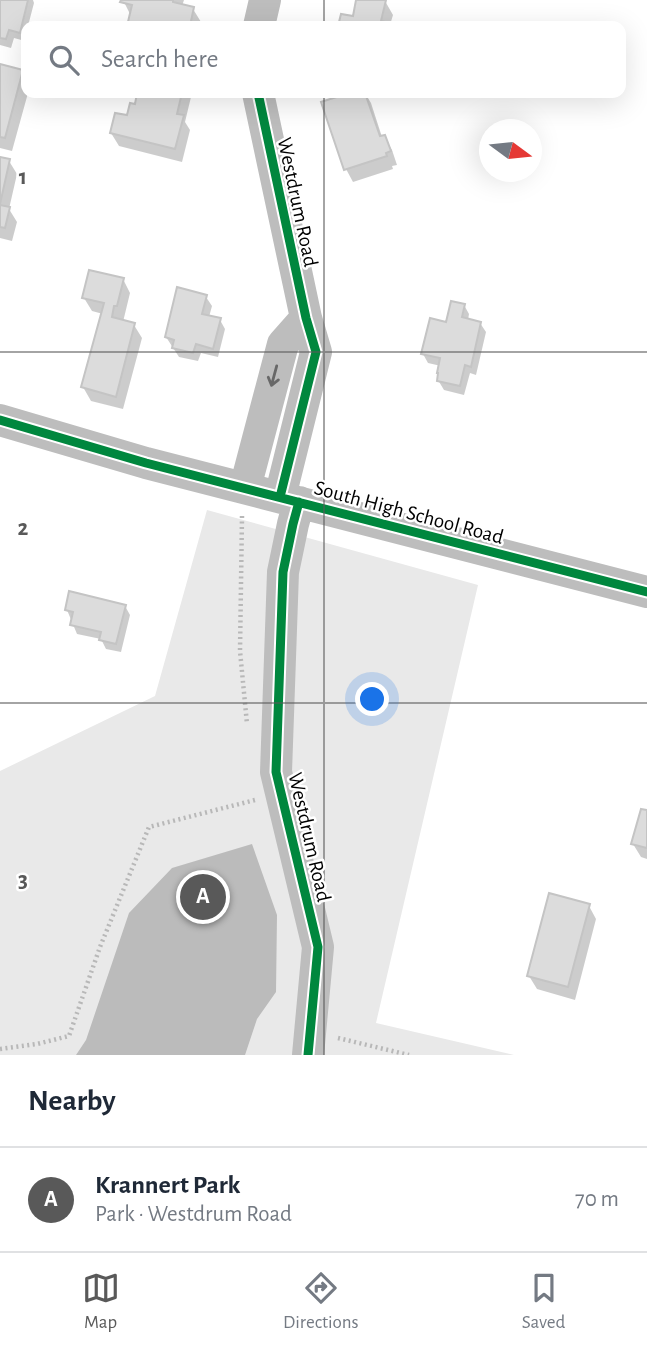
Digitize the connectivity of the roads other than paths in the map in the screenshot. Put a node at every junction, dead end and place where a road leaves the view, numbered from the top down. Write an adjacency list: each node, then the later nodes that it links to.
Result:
1 (265, 0): 2 (street)
2 (260, 21)
3 (259, 98): 4 (street, Westdrum Road)
4 (306, 318): 6 (street, Westdrum Road); 7 (street, one-way to 7)
5 (0, 420): 7 (street, South High School Road)
6 (289, 499): 7 (street, South High School Road); 8 (street, South High School Road); 9 (street, Westdrum Road)
7 (244, 500)
8 (647, 592)
9 (308, 1055)

